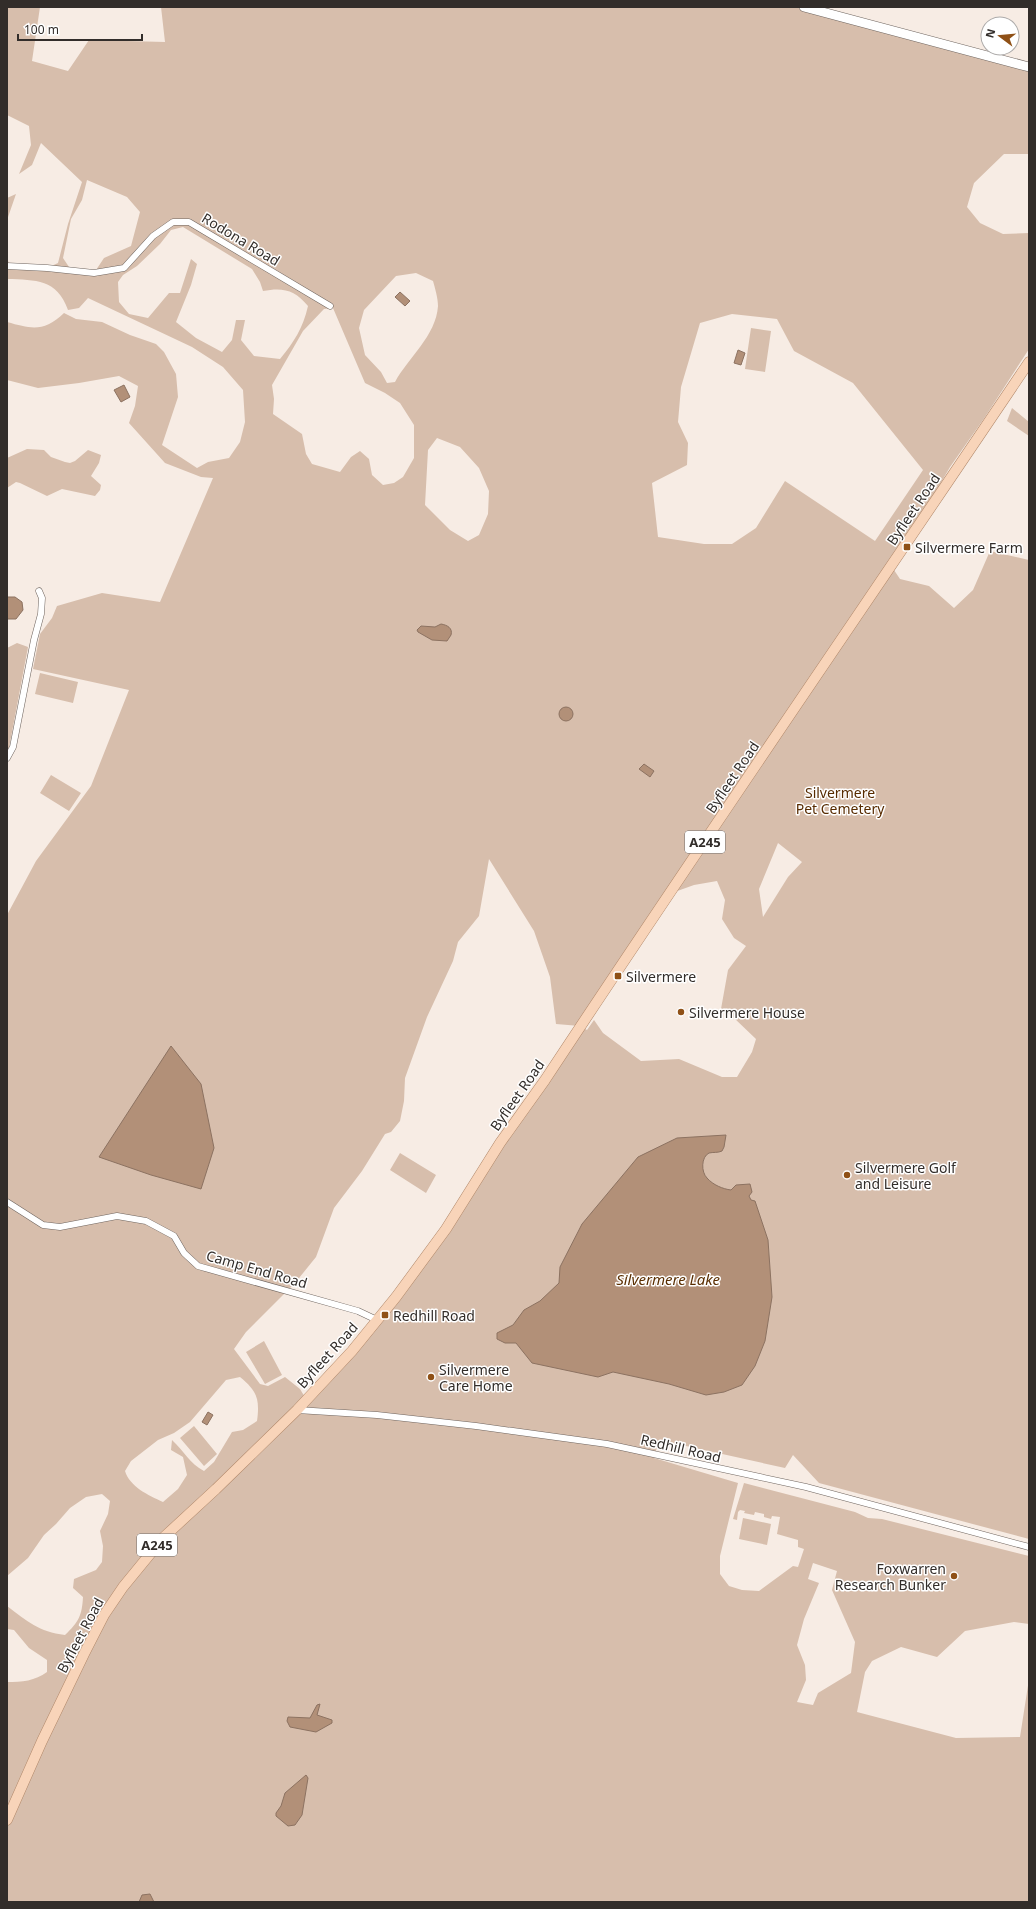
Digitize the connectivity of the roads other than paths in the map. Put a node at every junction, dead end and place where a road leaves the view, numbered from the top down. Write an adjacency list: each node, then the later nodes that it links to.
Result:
1 (804, 7): 2 (main road)
2 (1029, 67)
3 (7, 266): 4 (street, Rodona Road)
4 (330, 306)
5 (1029, 362): 9 (main road, Byfleet Road / A245)
6 (39, 591): 7 (street)
7 (7, 758)
8 (7, 1202): 9 (street, Camp End Road)
9 (377, 1320): 10 (main road, Byfleet Road / A245)
10 (297, 1410): 11 (street, Redhill Road); 12 (main road, Byfleet Road / A245)
11 (1029, 1547)
12 (7, 1820)

